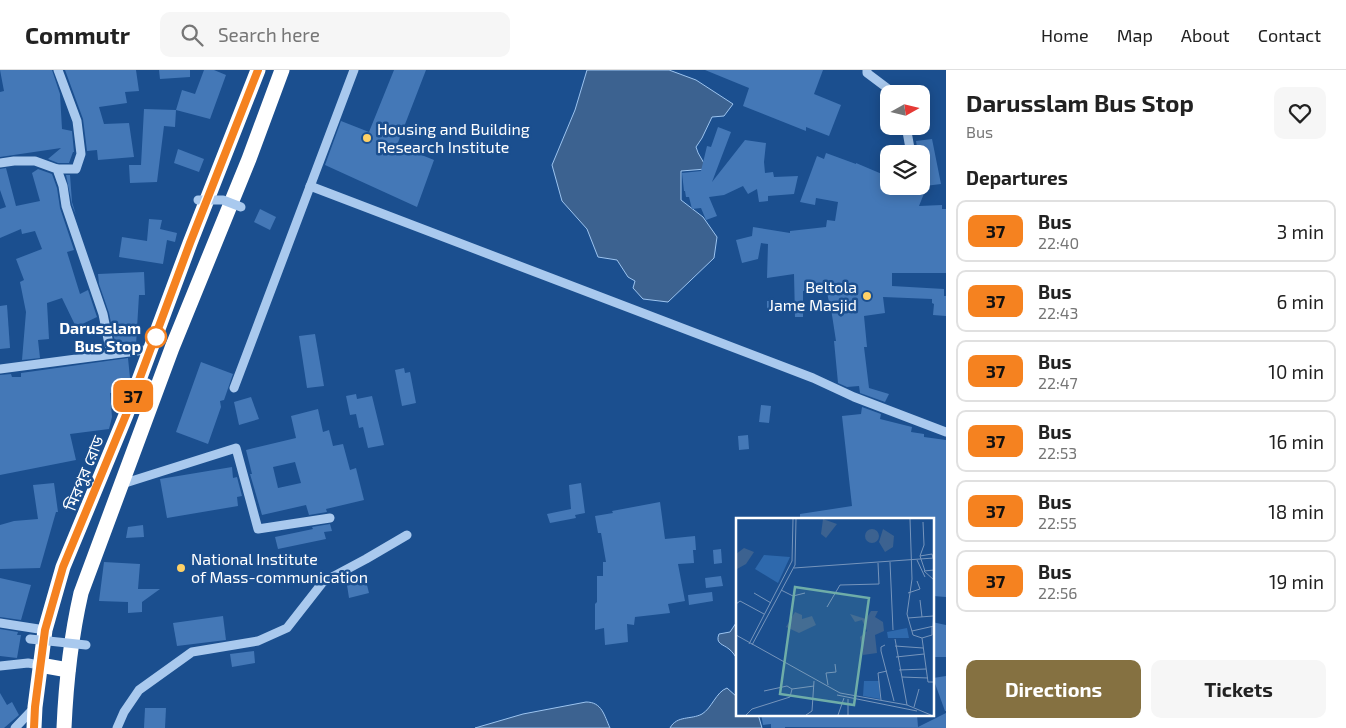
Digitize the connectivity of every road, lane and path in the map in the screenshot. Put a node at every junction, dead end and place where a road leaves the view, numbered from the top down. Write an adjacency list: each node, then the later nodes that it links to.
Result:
1 (58, 70): 8 (street)
2 (258, 70): 12 (highway, মিরপুর রোড)
3 (282, 70): 17 (highway)
4 (354, 70): 9 (street)
5 (867, 70): 6 (street)
6 (883, 85)
7 (0, 163): 8 (street)
8 (57, 169): 13 (street)
9 (310, 186): 15 (street); 16 (street)
10 (198, 200): 11 (street, bridge)
11 (241, 207)
12 (152, 348): 13 (street); 21 (highway, মিরপুর রোড)
13 (112, 354): 14 (street)
14 (0, 369)
15 (234, 388)
16 (946, 432)
17 (122, 484): 18 (street); 26 (highway)
18 (330, 518)
19 (407, 535): 31 (street)
20 (0, 623): 21 (street)
21 (45, 630): 24 (highway, মিরপুর রোড)
22 (30, 639): 23 (street, bridge)
23 (86, 646)
24 (40, 665): 25 (street); 26 (highway); 27 (highway, মিরপুর রোড)
25 (0, 666)
26 (68, 670): 30 (highway)
27 (35, 707): 28 (street); 29 (highway, মিরপুর রোড)
28 (15, 728)
29 (34, 728)
30 (64, 728)
31 (117, 728)

